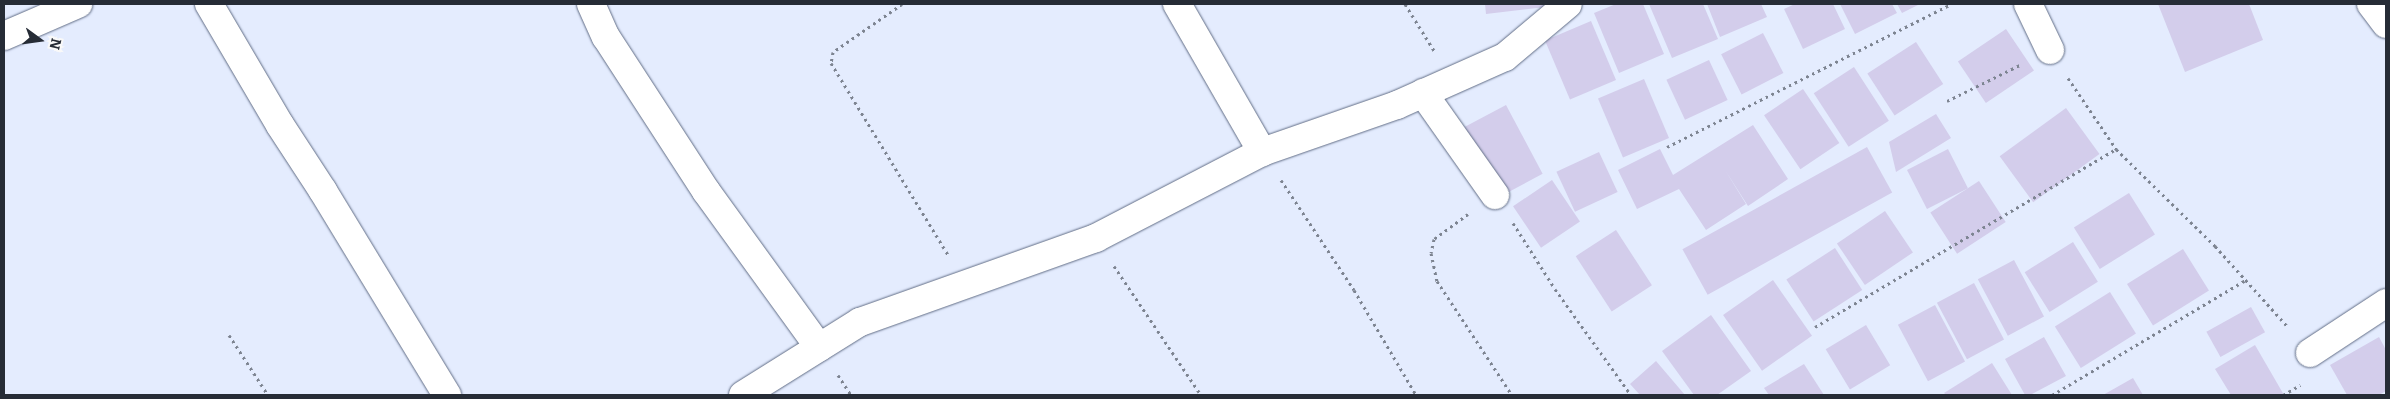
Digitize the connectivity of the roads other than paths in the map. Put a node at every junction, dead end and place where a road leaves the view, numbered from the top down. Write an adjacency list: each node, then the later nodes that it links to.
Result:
1 (78, 4): 9 (street)
2 (209, 4): 17 (street)
3 (591, 4): 15 (street)
4 (1177, 4): 12 (street)
5 (1568, 4): 11 (street)
6 (2028, 4): 10 (street)
7 (2371, 4): 8 (street)
8 (2386, 24)
9 (4, 36)
10 (2050, 50)
11 (1423, 93): 12 (street); 13 (street)
12 (1262, 152): 15 (street)
13 (1495, 195)
14 (2386, 302): 16 (street)
15 (819, 347): 18 (street)
16 (2310, 353)
17 (447, 395)
18 (743, 395)

